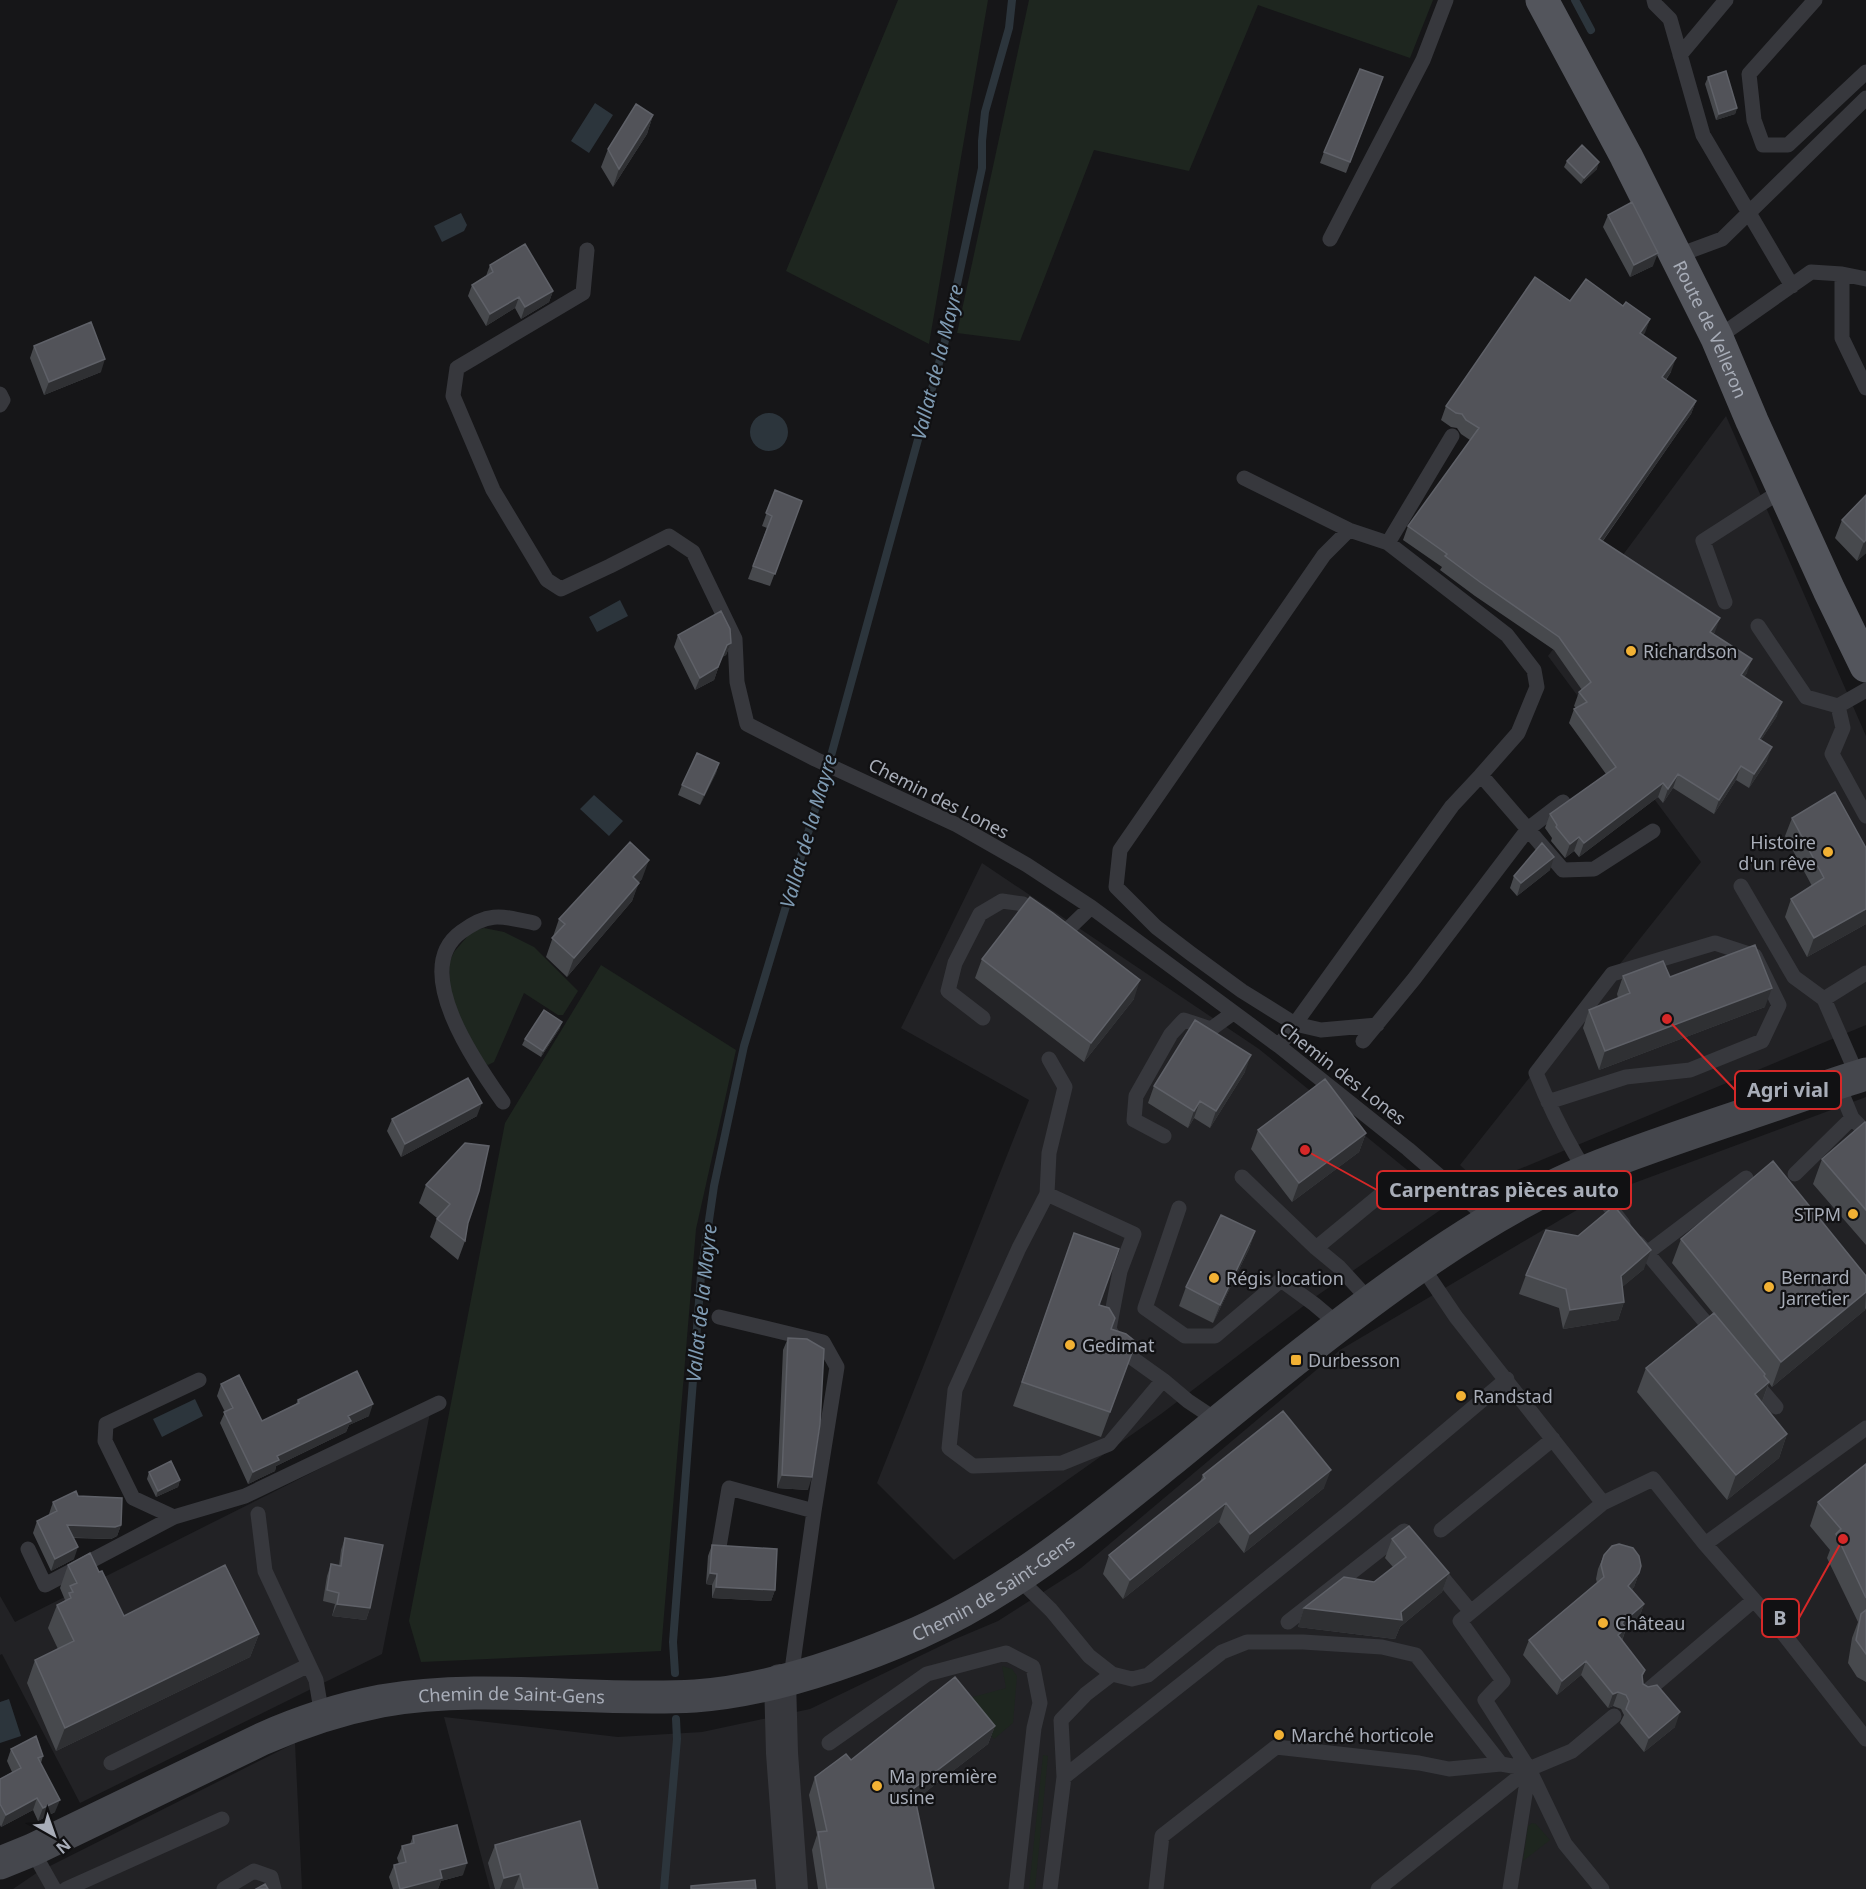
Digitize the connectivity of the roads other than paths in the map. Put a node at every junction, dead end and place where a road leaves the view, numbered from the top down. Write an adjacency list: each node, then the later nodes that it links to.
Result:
1 (1446, 0): 10 (lane)
2 (1542, 0): 12 (main road, Route de Velleron)
3 (1654, 0): 6 (lane)
4 (1726, 0): 6 (lane)
5 (1815, 0): 7 (lane)
6 (1680, 55): 9 (lane)
7 (1866, 72)
8 (1866, 98): 9 (lane)
9 (1749, 213): 12 (lane); 15 (lane)
10 (1330, 239)
11 (587, 250): 36 (lane, Chemin des Lones)
12 (1676, 256): 16 (main road, Route de Velleron)
13 (1842, 274): 14 (lane); 15 (lane); 17 (lane)
14 (1866, 279)
15 (1792, 286): 16 (lane)
16 (1717, 338): 22 (main road, Route de Velleron)
17 (1866, 388)
18 (0, 394): 19 (lane)
19 (0, 405)
20 (1452, 436): 24 (lane)
21 (1244, 478): 23 (lane)
22 (1784, 489): 25 (lane); 27 (main road, Route de Velleron)
23 (1349, 530): 24 (lane); 42 (lane)
24 (1388, 543): 30 (lane)
25 (1725, 602)
26 (1758, 626): 29 (lane)
27 (1866, 666)
28 (1866, 690): 29 (lane)
29 (1838, 706): 32 (lane)
30 (1481, 775): 33 (lane); 42 (lane)
31 (1563, 802): 33 (lane)
32 (1866, 816)
33 (1528, 829): 34 (lane); 43 (lane)
34 (1653, 831)
35 (1741, 886): 39 (lane)
36 (1091, 907): 40 (lane, Chemin des Lones); 41 (lane)
37 (534, 923): 48 (lane)
38 (1866, 973): 39 (lane)
39 (1824, 999): 47 (lane)
40 (1233, 1013): 45 (lane, Chemin des Lones); 52 (lane)
41 (984, 1018)
42 (1295, 1024): 43 (lane); 45 (lane)
43 (1377, 1025): 44 (lane)
44 (1363, 1041)
45 (1279, 1046): 60 (lane, Chemin des Lones)
46 (1049, 1059): 58 (lane)
47 (1857, 1076): 50 (lane); 53 (main road, Chemin de Saint-Gens)
48 (503, 1102)
49 (1548, 1102): 49 (lane); 53 (lane)
50 (1852, 1118): 51 (lane); 54 (lane)
51 (1866, 1132)
52 (1164, 1136)
53 (1584, 1172): 60 (main road, Chemin de Saint-Gens); 62 (lane)
54 (1795, 1174)
55 (1242, 1177): 61 (lane)
56 (1746, 1178): 62 (lane)
57 (1384, 1192): 61 (lane)
58 (1047, 1194): 71 (lane); 71 (lane)
59 (1179, 1208): 66 (lane)
60 (1490, 1220): 63 (main road, Chemin de Saint-Gens)
61 (1316, 1248): 64 (lane)
62 (1647, 1253): 67 (lane)
63 (1421, 1265): 64 (main road, Chemin de Saint-Gens); 69 (lane)
64 (1371, 1302): 66 (main road, Chemin de Saint-Gens)
65 (719, 1317): 78 (lane)
66 (1339, 1325): 74 (main road, Chemin de Saint-Gens)
67 (1723, 1344)
68 (1746, 1371): 73 (lane)
69 (1507, 1379): 76 (lane); 90 (lane)
70 (199, 1380): 80 (lane)
71 (1162, 1380): 74 (lane)
72 (439, 1403): 80 (lane)
73 (1776, 1407)
74 (1218, 1421): 85 (main road, Chemin de Saint-Gens)
75 (1866, 1428): 82 (lane)
76 (1553, 1439): 77 (lane); 81 (lane)
77 (1604, 1503): 82 (lane); 87 (lane)
78 (814, 1511): 83 (lane); 91 (lane)
79 (258, 1514): 89 (lane)
80 (174, 1517): 84 (lane)
81 (1442, 1530)
82 (1705, 1545): 86 (lane)
83 (719, 1547)
84 (28, 1549)
85 (1018, 1578): 90 (lane); 91 (main road, Chemin de Saint-Gens)
86 (1754, 1600): 92 (lane); 95 (lane)
87 (1466, 1617): 88 (lane); 99 (lane)
88 (1288, 1622)
89 (309, 1665): 93 (lane); 97 (lane)
90 (1112, 1674): 100 (lane)
91 (786, 1679): 93 (main road, Chemin de Saint-Gens); 109 (street)
92 (1646, 1692)
93 (322, 1716): 102 (main road, Chemin de Saint-Gens)
94 (1614, 1716): 99 (lane)
95 (1866, 1739)
96 (829, 1743): 110 (lane)
97 (111, 1763)
98 (1501, 1764): 99 (lane); 100 (lane); 112 (lane)
99 (1529, 1770): 113 (lane); 114 (lane); 115 (lane)
100 (1064, 1777): 111 (lane)
101 (222, 1819): 106 (lane)
102 (33, 1850): 103 (main road, Chemin de Saint-Gens); 104 (main road, Chemin de Saint-Gens); 105 (lane)
103 (0, 1863)
104 (0, 1874)
105 (54, 1889)
106 (66, 1889)
107 (224, 1889): 108 (lane)
108 (274, 1889)
109 (792, 1889)
110 (1016, 1889)
111 (1050, 1889)
112 (1156, 1889)
113 (1378, 1889)
114 (1510, 1889)
115 (1602, 1889)

